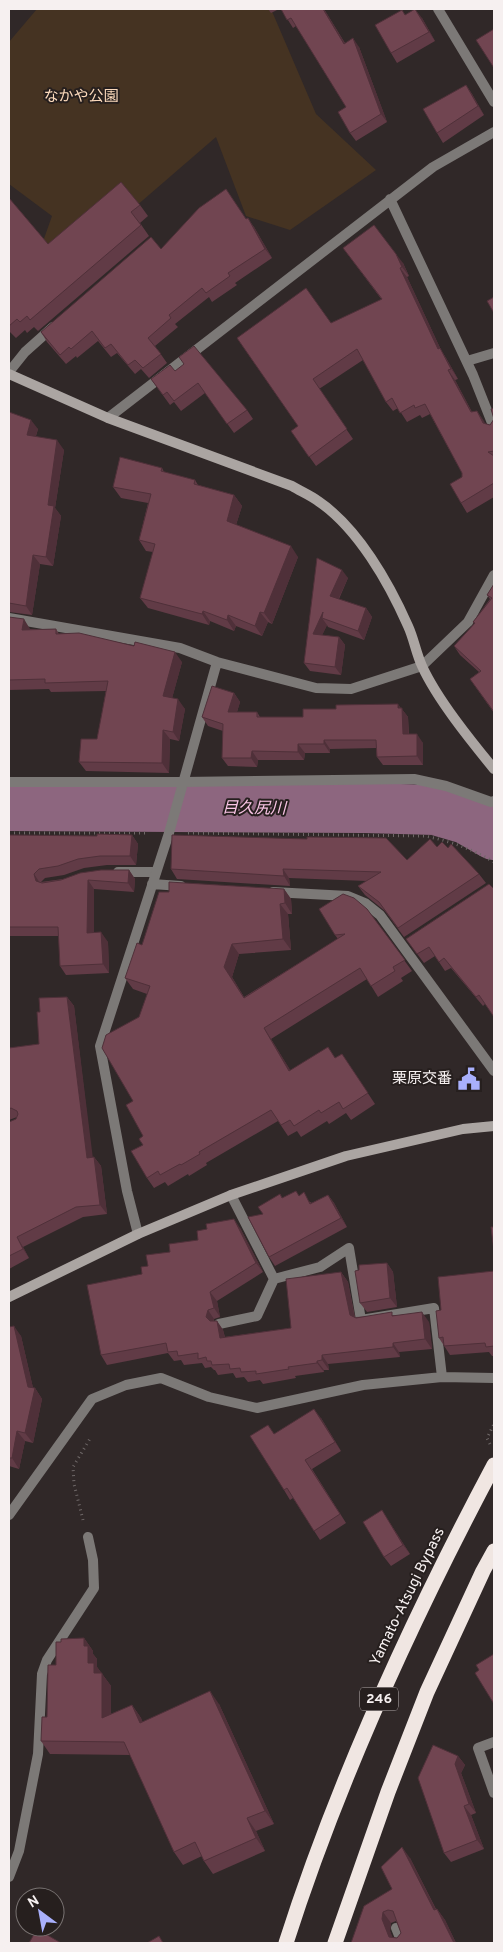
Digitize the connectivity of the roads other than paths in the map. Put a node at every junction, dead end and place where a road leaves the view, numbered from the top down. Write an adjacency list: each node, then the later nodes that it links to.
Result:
1 (438, 9): 2 (street)
2 (494, 102)
3 (494, 132): 4 (street)
4 (390, 199): 7 (street); 9 (street)
5 (59, 322): 8 (street)
6 (494, 353): 7 (street)
7 (467, 361): 10 (street)
8 (9, 373): 9 (street)
9 (108, 418): 14 (street)
10 (494, 428)
11 (494, 575): 14 (street)
12 (9, 618): 13 (street)
13 (217, 662): 14 (street); 17 (street)
14 (422, 666): 15 (street)
15 (494, 769)
16 (9, 782): 17 (street)
17 (182, 785): 18 (street); 20 (street)
18 (494, 801)
19 (107, 872): 20 (street)
20 (156, 872): 21 (street)
21 (152, 884): 22 (street); 27 (street)
22 (191, 887)
23 (260, 891): 24 (street)
24 (494, 1071)
25 (494, 1126): 26 (street)
26 (231, 1195): 27 (street); 28 (street)
27 (138, 1234): 29 (street)
28 (274, 1279): 30 (street); 31 (street)
29 (9, 1297)
30 (219, 1324)
31 (442, 1377): 32 (street); 34 (street)
32 (494, 1378)
33 (494, 1465): 41 (highway, Yamato-Atsugi Bypass / 246)
34 (9, 1515)
35 (88, 1537): 39 (street)
36 (494, 1551): 42 (highway, 246)
37 (494, 1742): 38 (street)
38 (494, 1793)
39 (9, 1877)
40 (396, 1928): 43 (street)
41 (286, 1943)
42 (335, 1943)
43 (402, 1943)

